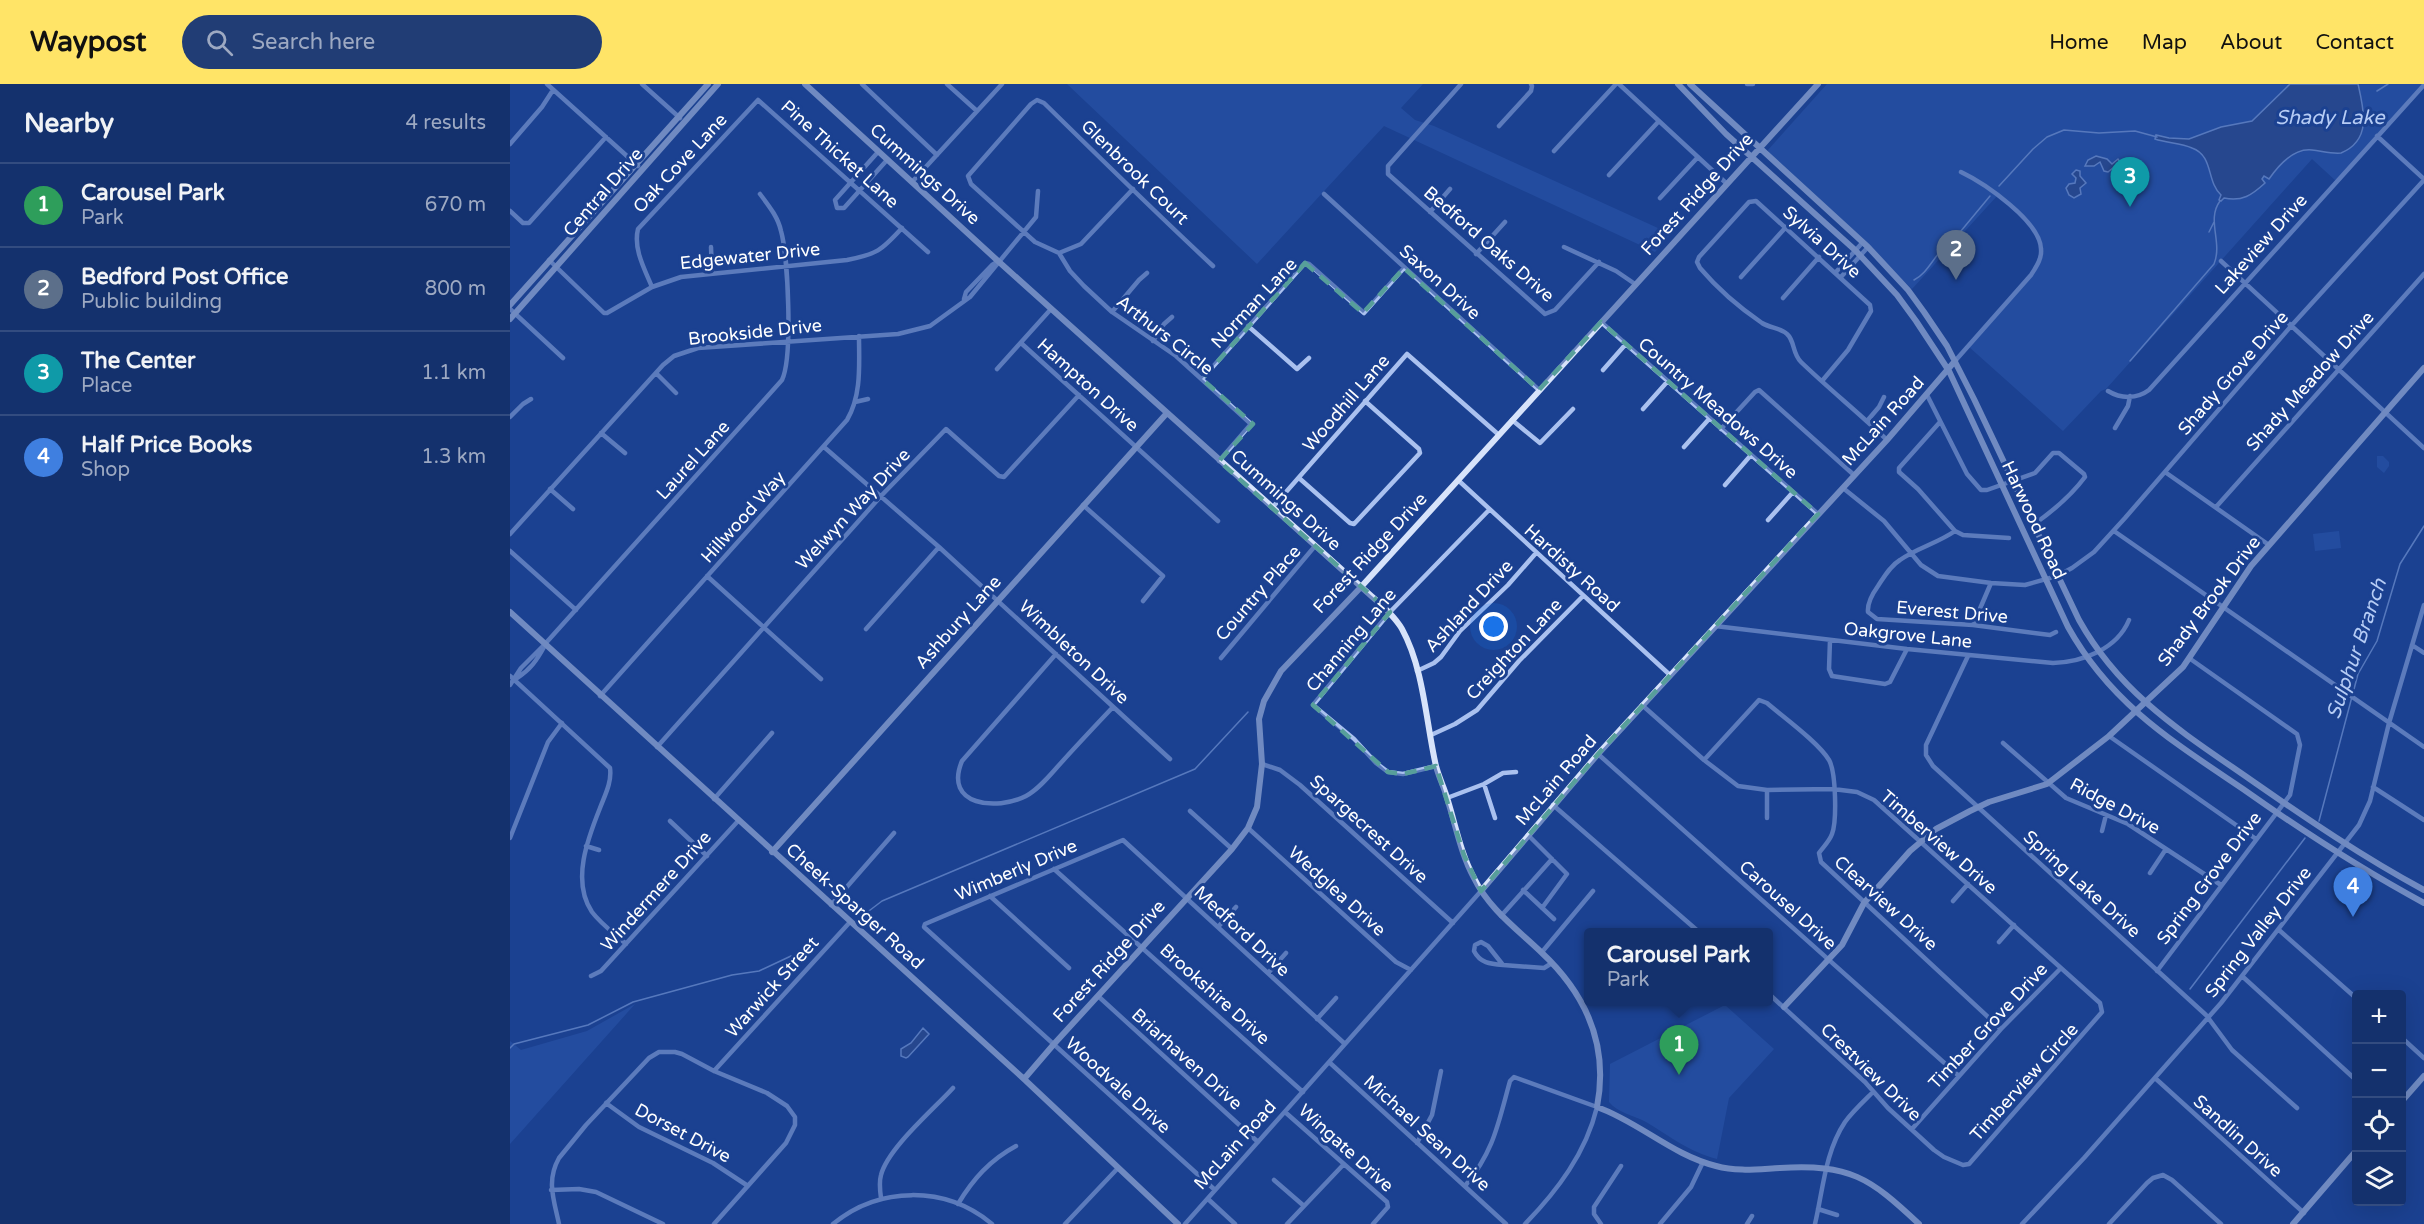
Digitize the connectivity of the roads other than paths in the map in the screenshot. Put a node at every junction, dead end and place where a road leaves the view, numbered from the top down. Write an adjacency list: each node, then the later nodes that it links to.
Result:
1 (547, 84): 18 (street)
2 (642, 84): 21 (street)
3 (708, 84): 21 (main road, Central Drive)
4 (718, 84): 23 (main road, Central Drive)
5 (805, 84): 30 (main road, Cummings Drive)
6 (862, 84): 31 (street)
7 (947, 84): 20 (street)
8 (1002, 84): 20 (street)
9 (1461, 84): 51 (street, Bedford Oaks Drive)
10 (1531, 84): 24 (street)
11 (1618, 84): 22 (street); 29 (street)
12 (1678, 84): 32 (main road, Harwood Road)
13 (1690, 84): 28 (main road, Harwood Road)
14 (1747, 84): 15 (street)
15 (1753, 84)
16 (1818, 84): 28 (main road, Forest Ridge Drive)
17 (2424, 85): 25 (street, Lakeview Drive)
18 (553, 90): 26 (street); 27 (street)
19 (760, 99): 41 (street, Pine Thicket Lane); 80 (street, Oak Cove Lane)
20 (977, 111): 31 (street)
21 (678, 116): 23 (street); 35 (main road, Central Drive)
22 (1659, 121): 33 (street); 38 (street)
23 (685, 122): 36 (main road, Central Drive)
24 (1499, 126)
25 (2377, 136): 39 (street); 78 (street, Lakeview Drive)
26 (606, 137): 35 (street); 50 (street)
27 (510, 144)
28 (1759, 147): 32 (main road, Forest Ridge Drive); 56 (main road, Harwood Road)
29 (1554, 151)
30 (878, 152): 34 (main road, Cummings Drive); 41 (street)
31 (937, 155): 40 (street)
32 (1751, 156): 42 (main road, Forest Ridge Drive); 61 (main road, Harwood Road)
33 (1698, 157): 42 (street); 49 (street)
34 (887, 160): 40 (main road, Cummings Drive); 46 (street)
35 (635, 163): 36 (street); 64 (main road, Central Drive)
36 (642, 170): 70 (main road, Central Drive)
37 (1961, 172): 96 (street)
38 (1609, 175)
39 (2424, 180): 87 (street, Shady Grove Drive)
40 (912, 182): 65 (main road, Cummings Drive)
41 (850, 183): 46 (street, Pine Thicket Lane); 46 (street)
42 (1726, 183): 79 (main road, Forest Ridge Drive)
43 (1133, 189): 55 (street, Glenbrook Court); 60 (street); 69 (street, Glenbrook Court)
44 (1450, 189): 51 (street)
45 (1038, 191): 55 (street)
46 (860, 192): 54 (street, Pine Thicket Lane)
47 (760, 194): 68 (street, Laurel Lane)
48 (1324, 194): 71 (street, Saxon Drive)
49 (1660, 198)
50 (510, 211)
51 (1430, 212): 62 (street, Bedford Oaks Drive)
52 (1506, 222): 62 (street)
53 (1786, 227): 63 (street, Sylvia Drive); 76 (street); 104 (street, Sylvia Drive)
54 (902, 228): 59 (street, Pine Thicket Lane); 68 (street, Edgewater Drive)
55 (1025, 232): 60 (street); 65 (street, Brookside Drive)
56 (1865, 245): 61 (street); 96 (main road, Harwood Road)
57 (711, 247): 73 (street)
58 (1564, 247): 67 (street)
59 (928, 252)
60 (1059, 253): 84 (street, Arthurs Circle)
61 (1858, 253): 72 (street); 77 (street); 101 (main road, Harwood Road)
62 (1476, 254): 67 (street, Bedford Oaks Drive)
63 (1819, 257): 72 (street, Sylvia Drive); 81 (street)
64 (549, 260): 70 (street, Edgewater Drive); 83 (main road, Central Drive)
65 (998, 261): 82 (main road, Cummings Drive); 89 (street, Brookside Drive)
66 (2221, 261): 78 (street)
67 (1599, 262): 79 (street)
68 (787, 264): 73 (street, Edgewater Drive); 90 (street, Laurel Lane)
69 (1213, 266)
70 (556, 267): 80 (street, Edgewater Drive); 83 (main road, Central Drive)
71 (1404, 268): 88 (street, Norman Lane); 106 (street, Saxon Drive)
72 (1836, 272): 77 (street, Sylvia Drive)
73 (712, 273): 80 (street, Edgewater Drive)
74 (1147, 273): 84 (street)
75 (2424, 274): 97 (street, Shady Meadow Drive)
76 (1741, 277)
77 (1841, 277): 104 (street, Sylvia Drive)
78 (2245, 282): 87 (street); 111 (street, Lakeview Drive)
79 (1635, 284): 86 (main road, Forest Ridge Drive)
80 (652, 287)
81 (1783, 298)
82 (1051, 309): 92 (street); 120 (main road, Cummings Drive)
83 (511, 312): 94 (street)
84 (1112, 312): 91 (street, Arthurs Circle)
85 (1172, 317): 91 (street)
86 (1601, 322): 93 (street, Country Meadows Drive); 106 (main road, Forest Ridge Drive)
87 (2292, 325): 97 (street); 138 (street, Shady Grove Drive)
88 (1248, 326): 95 (street); 103 (street, Norman Lane)
89 (859, 336): 90 (street, Brookside Drive); 116 (street, Hillwood Way)
90 (787, 341): 102 (street, Brookside Drive); 178 (street, Laurel Lane)
91 (1153, 341): 103 (street, Arthurs Circle)
92 (1021, 343): 99 (street); 109 (street, Hampton Drive)
93 (1625, 345): 100 (street); 105 (street, Country Meadows Drive)
94 (564, 358)
95 (1309, 358)
96 (1955, 362): 101 (main road, McLain Road); 141 (main road, Harwood Road)
97 (2338, 368): 119 (street); 150 (street, Shady Meadow Drive)
98 (2424, 368): 119 (main road, Shady Brook Drive)
99 (997, 369)
100 (1602, 370)
101 (1949, 371): 110 (main road, McLain Road); 143 (main road, Harwood Road)
102 (656, 373): 108 (street); 128 (street, Brookside Drive)
103 (1202, 379): 137 (street, Arthurs Circle)
104 (1821, 381): 124 (street)
105 (1667, 382): 118 (street); 122 (street, Country Meadows Drive)
106 (1539, 390): 123 (main road, Forest Ridge Drive)
107 (2108, 391): 111 (street)
108 (676, 393)
109 (1079, 395): 132 (street, Hampton Drive); 148 (street, Welwyn Way Drive)
110 (1927, 395): 125 (street); 130 (main road, McLain Road)
111 (2130, 396): 126 (street)
112 (1884, 397): 124 (street)
113 (531, 399): 121 (street)
114 (868, 399): 116 (street)
115 (1365, 401): 129 (street, Woodhill Lane); 140 (street, Woodhill Lane); 140 (street)
116 (855, 402): 131 (street, Hillwood Way)
117 (1573, 409): 123 (street)
118 (1643, 409)
119 (2385, 412): 134 (street); 162 (main road, Shady Brook Drive)
120 (1167, 413): 132 (main road, Ashbury Lane); 137 (main road, Cummings Drive)
121 (510, 417)
122 (1709, 419): 127 (street, Country Meadows Drive); 133 (street)
123 (1512, 420): 129 (main road, Forest Ridge Drive)
124 (1867, 421): 130 (street)
125 (1940, 422): 143 (street); 158 (street)
126 (2115, 428)
127 (1721, 429): 136 (street, Country Meadows Drive); 139 (street)
128 (601, 433): 135 (street); 146 (street, Brookside Drive)
129 (1499, 435): 142 (main road, Forest Ridge Drive)
130 (1887, 440): 139 (main road, McLain Road)
131 (824, 447): 148 (street, Wimbleton Drive); 168 (street, Hillwood Way)
132 (1136, 447): 149 (main road, Ashbury Lane); 156 (street, Hampton Drive)
133 (1684, 447)
134 (2424, 448)
135 (624, 453)
136 (1751, 455): 144 (street); 147 (street, Country Meadows Drive)
137 (1219, 460): 151 (main road, Cummings Drive)
138 (2164, 472): 150 (street); 159 (street, Shady Grove Drive)
139 (1854, 476): 145 (main road, McLain Road)
140 (1299, 478): 151 (street, Woodhill Lane)
141 (2013, 479): 143 (street); 157 (main road, Harwood Road); 157 (street)
142 (1458, 480): 153 (street, Hardisty Road); 172 (main road, Forest Ridge Drive)
143 (2001, 484): 170 (main road, Harwood Road)
144 (1725, 485)
145 (1843, 488): 154 (main road, McLain Road); 167 (street)
146 (550, 489): 152 (street); 160 (street, Brookside Drive)
147 (1793, 492): 154 (street, Country Meadows Drive); 155 (street)
148 (881, 496): 164 (street, Wimbleton Drive); 184 (street, Welwyn Way Drive)
149 (1083, 505): 174 (main road, Ashbury Lane); 175 (street)
150 (2216, 507): 162 (street)
151 (1272, 508): 163 (main road, Cummings Drive)
152 (573, 509)
153 (1489, 510): 166 (street, Hardisty Road); 180 (street, Channing Lane)
154 (1818, 514): 183 (main road, McLain Road)
155 (1768, 520)
156 (1218, 521)
157 (2033, 525): 169 (main road, Harwood Road)
158 (1955, 531): 161 (street); 167 (street)
159 (2114, 531): 169 (street, Shady Grove Drive); 177 (street)
160 (510, 534)
161 (2009, 538)
162 (2269, 545): 177 (main road, Shady Brook Drive)
163 (1316, 546): 172 (main road, Cummings Drive); 195 (street, Country Place)
164 (939, 547): 174 (street, Wimbleton Drive); 185 (street)
165 (510, 551): 178 (street)
166 (1536, 554): 173 (street, Hardisty Road); 198 (street, Ashland Drive)
167 (1912, 554): 171 (street); 182 (street, Everest Drive)
168 (707, 576): 184 (street); 203 (street, Hillwood Way)
169 (2057, 576): 170 (street); 191 (main road, Harwood Road)
170 (2045, 578): 171 (street); 196 (main road, Harwood Road)
171 (1991, 583): 182 (street)
172 (1361, 587): 180 (main road, Cummings Drive); 219 (main road, Forest Ridge Drive)
173 (1583, 596): 199 (street, Hardisty Road); 211 (street, Creighton Lane)
174 (997, 600): 193 (street, Wimbleton Drive); 253 (main road, Ashbury Lane)
175 (1143, 601)
176 (2424, 605): 189 (street, Spring Valley Drive)
177 (2224, 607): 197 (main road, Shady Brook Drive); 209 (street)
178 (576, 610): 188 (street, Laurel Lane)
179 (510, 612): 188 (main road, Cheek-Sparger Road)
180 (1390, 612): 198 (main road, Cummings Drive); 220 (street, Channing Lane)
181 (2129, 620): 191 (street, Oakgrove Lane)
182 (1973, 625): 186 (street, Everest Drive)
183 (1714, 626): 187 (street, Oakgrove Lane); 199 (main road, McLain Road)
184 (764, 627): 201 (street); 214 (street, Welwyn Way Drive)
185 (866, 629)
186 (2056, 632)
187 (1830, 640): 190 (street, Oakgrove Lane); 190 (street)
188 (545, 645): 200 (street, Laurel Lane); 203 (main road, Cheek-Sparger Road)
189 (2412, 645): 192 (street); 209 (street, Spring Valley Drive)
190 (1907, 649): 194 (street, Oakgrove Lane)
191 (2098, 652): 196 (street, Oakgrove Lane); 204 (main road, Harwood Road)
192 (2424, 653)
193 (1056, 654): 206 (street, Wimbleton Drive); 206 (street)
194 (1968, 656): 196 (street, Oakgrove Lane); 231 (street, Spring Lake Drive)
195 (1221, 657)
196 (2086, 657): 207 (main road, Harwood Road)
197 (2189, 658): 204 (main road, Shady Brook Drive); 229 (street)
198 (1417, 671): 211 (main road, Cummings Drive)
199 (1670, 675): 205 (main road, McLain Road)
200 (512, 678): 202 (street, Laurel Lane); 208 (street)
201 (820, 679)
202 (510, 685)
203 (600, 696): 214 (main road, Cheek-Sparger Road)
204 (2145, 704): 207 (main road, Shady Brook Drive); 229 (main road, Harwood Road)
205 (1642, 705): 216 (main road, McLain Road); 218 (street, Timberview Drive)
206 (1113, 706): 217 (street, Wimbleton Drive)
207 (2136, 712): 212 (main road, Shady Brook Drive); 233 (main road, Harwood Road)
208 (562, 723): 244 (street); 249 (street)
209 (2389, 723): 215 (street); 224 (street, Spring Valley Drive)
210 (772, 733): 228 (street)
211 (1431, 735): 220 (main road, Cummings Drive)
212 (2109, 736): 223 (main road, Shady Brook Drive); 245 (street)
213 (2002, 743): 223 (street, Ridge Drive)
214 (657, 747): 228 (main road, Cheek-Sparger Road)
215 (2424, 747)
216 (1598, 754): 230 (main road, McLain Road); 287 (street, Carousel Drive)
217 (1170, 759)
218 (1704, 760): 225 (street, Clearview Drive); 226 (street, Timberview Drive)
219 (1262, 764): 240 (main road, Forest Ridge Drive); 276 (street, Spargecrest Drive)
220 (1436, 766): 227 (main road, Cummings Drive)
221 (1516, 772): 222 (street)
222 (1484, 784): 227 (street); 235 (street)
223 (2047, 784): 231 (main road, Shady Brook Drive); 234 (street, Ridge Drive)
224 (2373, 787): 237 (street); 248 (street, Spring Valley Drive)
225 (1833, 789): 226 (street, Timberview Drive); 247 (street, Timberview Drive); 268 (street, Clearview Drive)
226 (1767, 790): 236 (street)
227 (1447, 798): 263 (main road, Cummings Drive)
228 (714, 799): 239 (main road, Cheek-Sparger Road)
229 (2284, 803): 233 (street, Spring Grove Drive); 248 (main road, Harwood Road)
230 (1553, 805): 243 (main road, McLain Road); 280 (street)
231 (1978, 807): 247 (main road, Shady Brook Drive); 293 (street, Spring Lake Drive)
232 (1190, 811): 250 (street)
233 (2276, 812): 245 (street, Spring Grove Drive); 254 (main road, Harwood Road)
234 (2106, 815): 241 (street); 251 (street, Ridge Drive)
235 (1495, 818)
236 (1767, 818)
237 (2424, 820)
238 (670, 821): 255 (street)
239 (738, 821): 253 (main road, Cheek-Sparger Road); 255 (street, Windermere Drive)
240 (1248, 828): 250 (main road, Forest Ridge Drive); 292 (street, Wedglea Drive)
241 (2102, 831)
242 (894, 832): 270 (street)
243 (1528, 835): 256 (street); 263 (main road, McLain Road)
244 (510, 838)
245 (2256, 839): 260 (street, Spring Grove Drive)
246 (1120, 840): 257 (street, Wimberly Drive); 266 (street, Medford Drive)
247 (1921, 842): 259 (street, Timberview Drive); 268 (main road, Shady Brook Drive)
248 (2345, 844): 254 (street, Spring Valley Drive); 262 (main road, Harwood Road)
249 (586, 846): 252 (street); 283 (street)
250 (1232, 849): 266 (main road, Forest Ridge Drive)
251 (2166, 849): 258 (street); 260 (street, Ridge Drive)
252 (599, 850)
253 (772, 852): 270 (main road, Cheek-Sparger Road)
254 (2338, 853): 269 (main road, Harwood Road); 281 (street, Spring Valley Drive)
255 (707, 856): 283 (street, Windermere Drive)
256 (1552, 859): 261 (street); 272 (street)
257 (1054, 869): 265 (street, Wimberly Drive); 284 (street, Brookshire Drive)
258 (2150, 873)
259 (1968, 884): 267 (street); 277 (street, Timberview Drive)
260 (2221, 885): 293 (street, Spring Grove Drive)
261 (1523, 890): 272 (street); 273 (street)
262 (2424, 890)
263 (1481, 891): 273 (main road, Cummings Drive); 276 (street, McLain Road)
264 (1593, 891): 285 (street)
265 (990, 896): 278 (street, Wimberly Drive); 290 (street)
266 (1186, 898): 279 (street, Medford Drive); 284 (main road, Forest Ridge Drive)
267 (1953, 901)
268 (1864, 903): 287 (main road, Shady Brook Drive); 305 (street, Clearview Drive)
269 (2424, 903)
270 (831, 905): 275 (main road, Cheek-Sparger Road)
271 (1236, 907): 279 (street)
272 (1542, 908): 274 (street)
273 (1501, 916): 285 (main road, Cummings Drive)
274 (1554, 919)
275 (850, 922): 311 (street, Warwick Street); 317 (main road, Cheek-Sparger Road)
276 (1453, 923): 292 (street, McLain Road)
277 (2014, 925): 282 (street); 291 (street, Timberview Drive)
278 (924, 926): 307 (street, Woodvale Drive)
279 (1218, 927): 294 (street, Medford Drive)
280 (1693, 928)
281 (2279, 930): 296 (street, Spring Valley Drive); 297 (street)
282 (1999, 942)
283 (626, 944): 295 (street, Windermere Drive)
284 (1142, 947): 298 (main road, Forest Ridge Drive); 319 (street, Brookshire Drive)
285 (1542, 952): 288 (main road, Cummings Drive)
286 (1286, 953): 294 (street)
287 (1830, 960): 301 (main road, Shady Brook Drive); 313 (street, Carousel Drive)
288 (1552, 963): 289 (street); 323 (main road, Cummings Drive)
289 (1503, 965): 289 (street)
290 (1069, 968)
291 (2061, 968): 302 (street, Timberview Drive); 305 (street, Timber Grove Drive)
292 (1411, 970): 308 (street, McLain Road)
293 (2157, 971): 303 (street, Spring Lake Drive)
294 (1268, 973): 304 (street, Medford Drive)
295 (591, 976)
296 (2242, 976): 303 (street, Spring Valley Drive); 314 (street)
297 (2352, 994)
298 (1098, 996): 307 (main road, Forest Ridge Drive); 327 (street, Briarhaven Drive)
299 (1773, 997): 301 (street, Crestview Drive)
300 (1336, 998): 304 (street)
301 (1784, 1007): 320 (street, Crestview Drive)
302 (2102, 1008): 332 (street, Timberview Circle)
303 (2208, 1017): 316 (street, Spring Valley Drive); 324 (street, Spring Lake Drive)
304 (1317, 1018): 308 (street, Medford Drive)
305 (2001, 1029): 313 (street, Timber Grove Drive)
306 (2406, 1042): 309 (street)
307 (1054, 1044): 317 (main road, Forest Ridge Drive); 341 (street, Woodvale Drive)
308 (1345, 1044): 310 (street, McLain Road)
309 (2424, 1059)
310 (1329, 1062): 319 (street, McLain Road); 328 (street, Michael Sean Drive)
311 (714, 1071): 322 (street); 338 (street)
312 (1441, 1071): 328 (street)
313 (1959, 1076): 326 (street, Timber Grove Drive)
314 (2352, 1076)
315 (2424, 1076): 321 (main road)
316 (2155, 1078): 347 (street, Sandlin Drive); 368 (street, Spring Valley Drive)
317 (1024, 1079): 335 (main road, Cheek-Sparger Road)
318 (953, 1088): 342 (street)
319 (1303, 1092): 325 (street, McLain Road)
320 (1874, 1092): 326 (street, Crestview Drive); 336 (street)
321 (2405, 1098)
322 (606, 1103): 338 (street, Dorset Drive); 340 (street)
323 (1597, 1107): 331 (main road); 339 (street); 362 (street)
324 (2297, 1108)
325 (1285, 1112): 327 (street, McLain Road); 333 (street, Wingate Drive)
326 (1912, 1129): 332 (street, Crestview Drive)
327 (1258, 1142): 341 (street, McLain Road)
328 (1417, 1143): 339 (street, Michael Sean Drive)
329 (1016, 1146): 344 (street)
330 (2355, 1152): 347 (main road)
331 (1703, 1162): 336 (main road); 364 (street)
332 (1958, 1163)
333 (1344, 1164): 345 (street); 360 (street, Wingate Drive)
334 (1621, 1166): 363 (street)
335 (1118, 1168): 355 (street); 356 (main road, Cheek-Sparger Road)
336 (1827, 1168): 346 (street); 367 (main road)
337 (1274, 1180): 345 (street)
338 (748, 1186): 352 (street)
339 (1465, 1186): 361 (street, Michael Sean Drive)
340 (551, 1190): 350 (street); 351 (street)
341 (1215, 1190): 343 (street, McLain Road)
342 (881, 1198): 344 (street); 353 (street)
343 (1208, 1199): 357 (street, McLain Road); 358 (street)
344 (958, 1204): 354 (street)
345 (1304, 1206): 359 (street)
346 (1818, 1209): 348 (street); 366 (street)
347 (2304, 1213): 371 (main road)
348 (1837, 1215)
349 (1752, 1216): 365 (street)
350 (559, 1224)
351 (663, 1224)
352 (714, 1224)
353 (833, 1224)
354 (992, 1224)
355 (1065, 1224)
356 (1178, 1224)
357 (1185, 1224)
358 (1235, 1224)
359 (1287, 1224)
360 (1373, 1224)
361 (1506, 1224)
362 (1525, 1224)
363 (1602, 1224)
364 (1660, 1224)
365 (1747, 1224)
366 (1815, 1224)
367 (1918, 1224)
368 (2022, 1224)
369 (2109, 1224): 370 (street)
370 (2221, 1224)
371 (2293, 1224)

